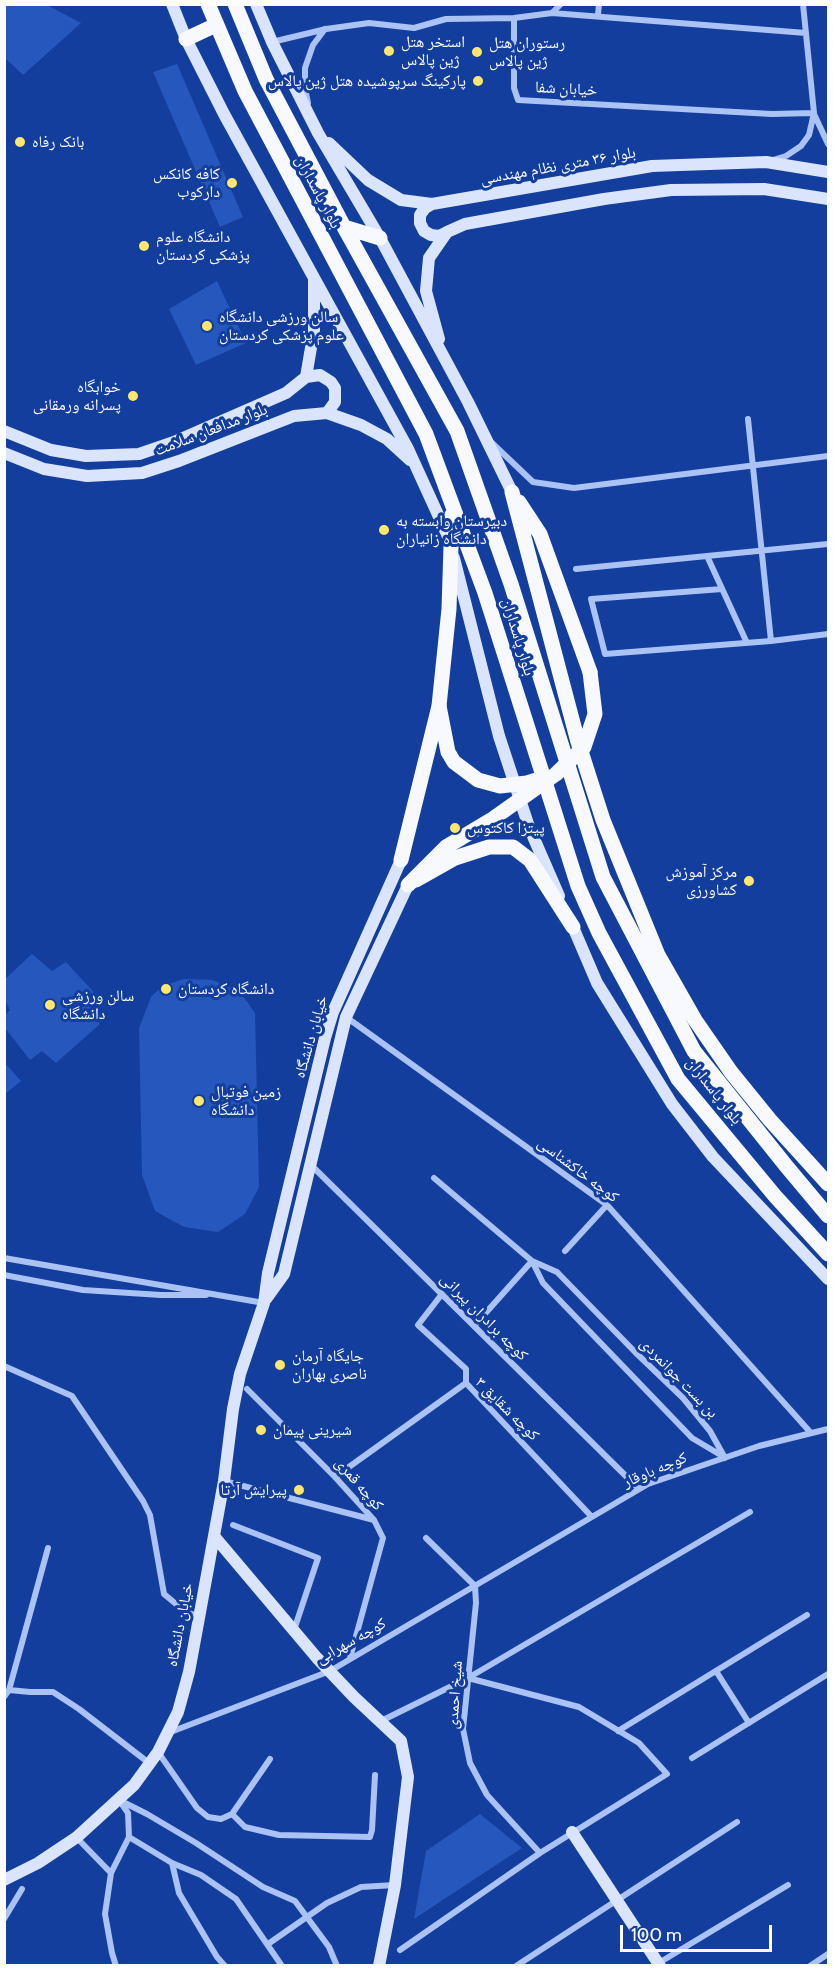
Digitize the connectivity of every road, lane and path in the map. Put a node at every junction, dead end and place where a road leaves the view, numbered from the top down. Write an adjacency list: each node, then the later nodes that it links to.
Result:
1 (172, 4): 14 (main road)
2 (208, 4): 11 (main road, بلوار پاسداران)
3 (235, 4): 24 (main road, بلوار پاسداران)
4 (256, 4): 15 (main road)
5 (561, 4): 8 (street)
6 (599, 4): 9 (street)
7 (803, 4): 13 (street)
8 (552, 13): 9 (street); 10 (street)
9 (598, 15): 13 (street)
10 (514, 18): 12 (street); 16 (street, خیابان شفا)
11 (216, 26): 14 (main road); 39 (main road, بلوار پاسداران)
12 (326, 29): 15 (street); 17 (street)
13 (806, 33): 16 (street)
14 (186, 39): 27 (main road)
15 (272, 42): 17 (main road)
16 (814, 113): 19 (street); 20 (street)
17 (311, 119): 18 (main road)
18 (318, 133): 23 (main road, بلوار ۳۶ متری نظام مهندسی); 26 (main road)
19 (828, 144)
20 (766, 162): 21 (main road, بلوار ۳۶ متری نظام مهندسی); 23 (main road, بلوار ۳۶ متری نظام مهندسی)
21 (828, 172)
22 (828, 199): 25 (main road)
23 (432, 204): 25 (main road)
24 (344, 227): 26 (main road); 54 (main road, بلوار پاسداران)
25 (447, 232): 28 (main road)
26 (380, 238): 28 (main road)
27 (314, 277): 29 (main road); 37 (main road)
28 (444, 358): 33 (main road)
29 (306, 377): 30 (main road); 32 (main road, بلوار مدافعان سلامت)
30 (327, 413): 34 (main road, بلوار مدافعان سلامت); 37 (main road, بلوار مدافعان سلامت)
31 (748, 419): 36 (street)
32 (4, 431)
33 (483, 434): 36 (street); 38 (main road)
34 (4, 453)
35 (828, 456): 36 (street)
36 (753, 464): 42 (street)
37 (416, 466): 41 (main road)
38 (512, 492): 50 (main road, bridge); 53 (main road)
39 (452, 503): 41 (main road); 63 (main road, بلوار پاسداران)
40 (828, 544): 42 (street)
41 (452, 546): 49 (main road); 55 (main road)
42 (762, 551): 43 (street); 47 (street)
43 (707, 556): 44 (street); 45 (street)
44 (576, 569)
45 (722, 589): 48 (street); 48 (street)
46 (828, 634): 47 (street)
47 (771, 641): 48 (street)
48 (747, 643)
49 (440, 706): 50 (main road, bridge); 51 (main road)
50 (556, 774): 52 (main road, bridge)
51 (401, 860): 70 (main road, خیابان دانشگاه)
52 (408, 885): 55 (main road); 56 (main road, خیابان دانشگاه)
53 (638, 903): 54 (main road); 59 (main road)
54 (622, 913): 61 (main road, بلوار پاسداران)
55 (573, 927): 67 (main road)
56 (346, 1017): 57 (main road, خیابان دانشگاه); 60 (street, کوچه خاکشناسی)
57 (310, 1163): 68 (street, کوچه برادران پیرانی); 70 (main road, خیابان دانشگاه)
58 (434, 1178): 65 (street, بن بست جوانمردی)
59 (828, 1184)
60 (607, 1205): 62 (street); 76 (street, کوچه خاکشناسی)
61 (828, 1216)
62 (565, 1251)
63 (828, 1254)
64 (4, 1258): 69 (street)
65 (532, 1260): 71 (street); 77 (street, بن بست جوانمردی); 77 (street, بن بست جوانمردی)
66 (4, 1275): 69 (street)
67 (828, 1279)
68 (442, 1294): 71 (street, کوچه برادران پیرانی); 73 (street)
69 (227, 1295): 70 (street)
70 (264, 1303): 79 (main road, خیابان دانشگاه)
71 (474, 1326): 80 (street, کوچه برادران پیرانی)
72 (4, 1366): 90 (street)
73 (466, 1383): 78 (street, کوچه شقایق ۳); 82 (street, کوچه شقایق ۳)
74 (247, 1389): 78 (street, کوچه قمری)
75 (828, 1429): 76 (street, کوچه باوقار)
76 (811, 1433): 77 (street, کوچه باوقار)
77 (725, 1458): 80 (street, کوچه باوقار)
78 (335, 1477): 83 (street, کوچه قمری)
79 (224, 1481): 83 (street); 85 (main road, خیابان دانشگاه)
80 (639, 1489): 82 (street, کوچه باوقار)
81 (750, 1512): 96 (street)
82 (591, 1516): 88 (street, کوچه باوقار)
83 (374, 1520): 92 (street, کوچه قمری)
84 (234, 1525): 91 (street)
85 (214, 1536): 90 (main road, خیابان دانشگاه); 91 (main road)
86 (426, 1538): 88 (street)
87 (48, 1548): 97 (street)
88 (475, 1586): 92 (street, کوچه سهرابی); 96 (street, شیخ احمدی)
89 (807, 1616): 94 (street)
90 (199, 1618): 102 (main road, خیابان دانشگاه)
91 (294, 1630): 93 (main road)
92 (350, 1658): 93 (street, کوچه سهرابی)
93 (330, 1671): 99 (main road); 102 (street, کوچه سهرابی)
94 (716, 1671): 100 (street); 101 (street)
95 (828, 1674): 100 (street)
96 (468, 1678): 99 (street); 101 (street); 114 (street, شیخ احمدی)
97 (9, 1690): 98 (street); 106 (street)
98 (4, 1697)
99 (381, 1721): 118 (main road)
100 (749, 1722): 104 (street)
101 (618, 1731): 111 (street)
102 (168, 1734): 103 (main road, خیابان دانشگاه)
103 (158, 1752): 106 (main road, خیابان دانشگاه); 109 (street)
104 (692, 1758)
105 (270, 1759): 109 (street)
106 (150, 1764): 108 (main road, خیابان دانشگاه)
107 (375, 1775): 109 (street)
108 (118, 1799): 112 (main road, خیابان دانشگاه); 113 (street); 122 (street)
109 (232, 1814)
110 (737, 1822): 121 (street)
111 (572, 1832): 114 (street); 121 (main road)
112 (77, 1837): 116 (street); 117 (main road, خیابان دانشگاه)
113 (129, 1837): 115 (street); 116 (street)
114 (540, 1853): 125 (street)
115 (172, 1863): 124 (street); 128 (street)
116 (111, 1873): 127 (street)
117 (5, 1878)
118 (395, 1885): 122 (street); 131 (main road)
119 (788, 1885): 133 (street)
120 (22, 1889): 123 (street)
121 (616, 1900): 132 (street); 133 (main road)
122 (306, 1918): 124 (street); 130 (street)
123 (4, 1919)
124 (268, 1944): 129 (street)
125 (400, 1950)
126 (828, 1954): 134 (street)
127 (116, 1965)
128 (225, 1965)
129 (282, 1965)
130 (338, 1965)
131 (379, 1965)
132 (516, 1965)
133 (658, 1965)
134 (810, 1965)

